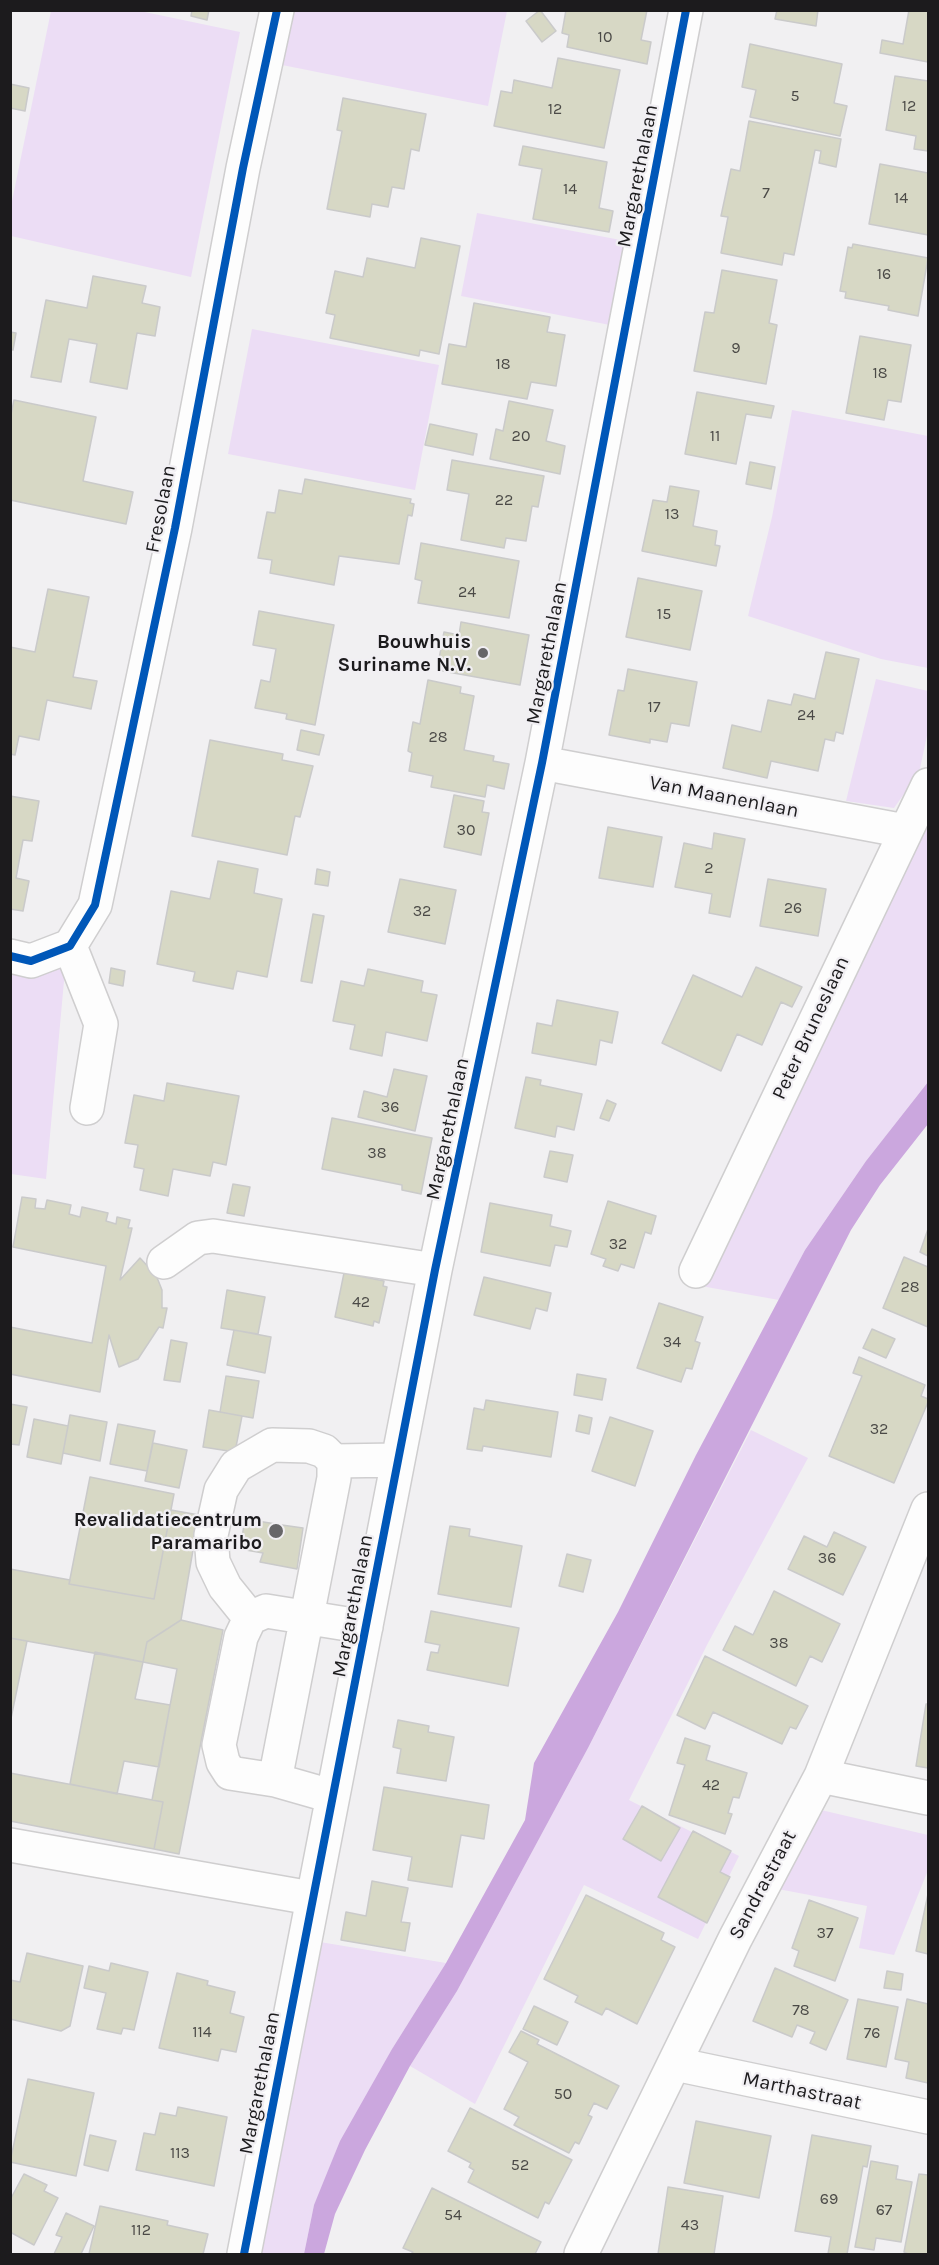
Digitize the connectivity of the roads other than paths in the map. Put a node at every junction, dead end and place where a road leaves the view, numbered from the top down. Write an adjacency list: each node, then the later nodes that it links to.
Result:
1 (277, 10): 6 (street, Fresolaan)
2 (686, 10): 3 (street, Margarethalaan)
3 (542, 763): 5 (street, Van Maanenlaan); 10 (street, Margarethalaan)
4 (928, 785): 5 (street, Peter Bruneslaan)
5 (905, 831): 11 (street, Peter Bruneslaan)
6 (70, 946): 7 (street); 8 (street)
7 (10, 956)
8 (87, 1108)
9 (164, 1262): 10 (street)
10 (435, 1270): 12 (street, Margarethalaan)
11 (696, 1271)
12 (398, 1460): 13 (street); 17 (street, Margarethalaan)
13 (334, 1461): 15 (street); 16 (street)
14 (928, 1509): 18 (street, Sandrastraat)
15 (250, 1618): 16 (street); 19 (street)
16 (305, 1618): 17 (street); 19 (street)
17 (366, 1627): 20 (street, Margarethalaan)
18 (820, 1776): 21 (street); 24 (street, Sandrastraat)
19 (275, 1780): 20 (street)
20 (332, 1796): 23 (street, Margarethalaan)
21 (928, 1798)
22 (10, 1845): 23 (street)
23 (311, 1898): 26 (street, Margarethalaan)
24 (675, 2064): 25 (street, Marthastraat); 27 (street, Sandrastraat)
25 (928, 2117)
26 (244, 2254)
27 (581, 2254)

